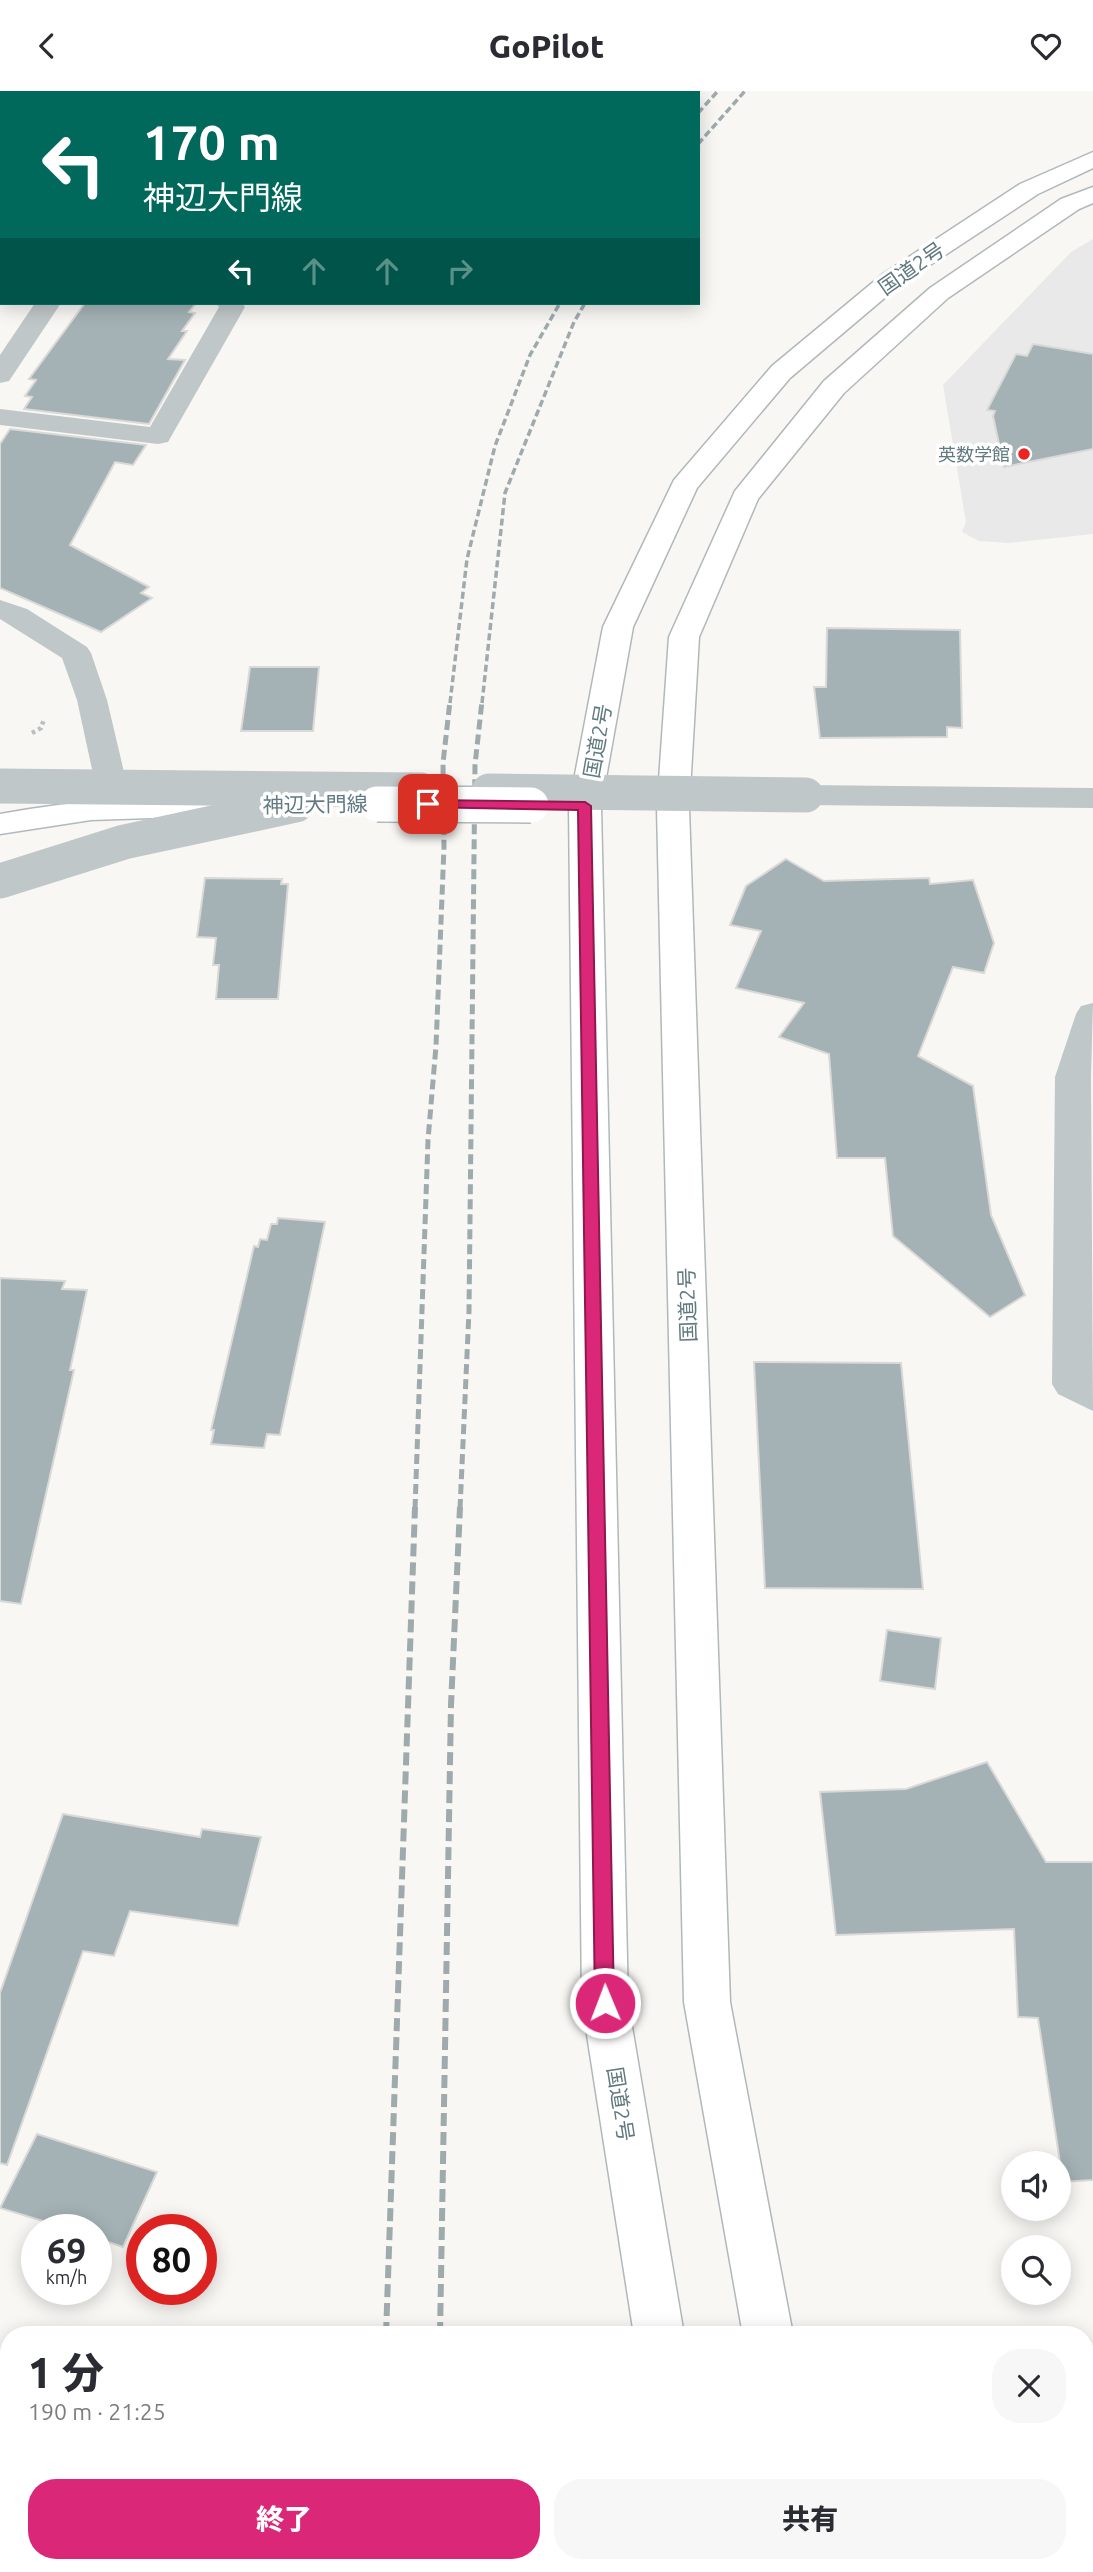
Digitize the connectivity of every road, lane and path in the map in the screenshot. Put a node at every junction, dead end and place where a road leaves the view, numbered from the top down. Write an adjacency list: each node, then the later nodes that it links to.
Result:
1 (1093, 159): 14 (main road, 国道2号)
2 (1093, 194): 15 (main road, 国道2号)
3 (47, 305): 5 (street)
4 (230, 305): 6 (street)
5 (0, 375)
6 (0, 417)
7 (0, 610): 13 (street)
8 (44, 717): 9 (path)
9 (29, 734)
10 (0, 786): 11 (street, bridge)
11 (382, 797): 12 (street, bridge); 13 (main road, 神辺大門線); 14 (main road, 神辺大門線, bridge); 17 (street, bridge)
12 (1093, 798)
13 (116, 806): 16 (main road, 神辺大門線)
14 (585, 806): 15 (main road, 神辺大門線); 20 (main road, 国道2号)
15 (673, 808): 21 (main road, 国道2号)
16 (0, 824)
17 (0, 881)
18 (1093, 1014): 19 (street)
19 (1093, 1396)
20 (658, 2326)
21 (766, 2326)

